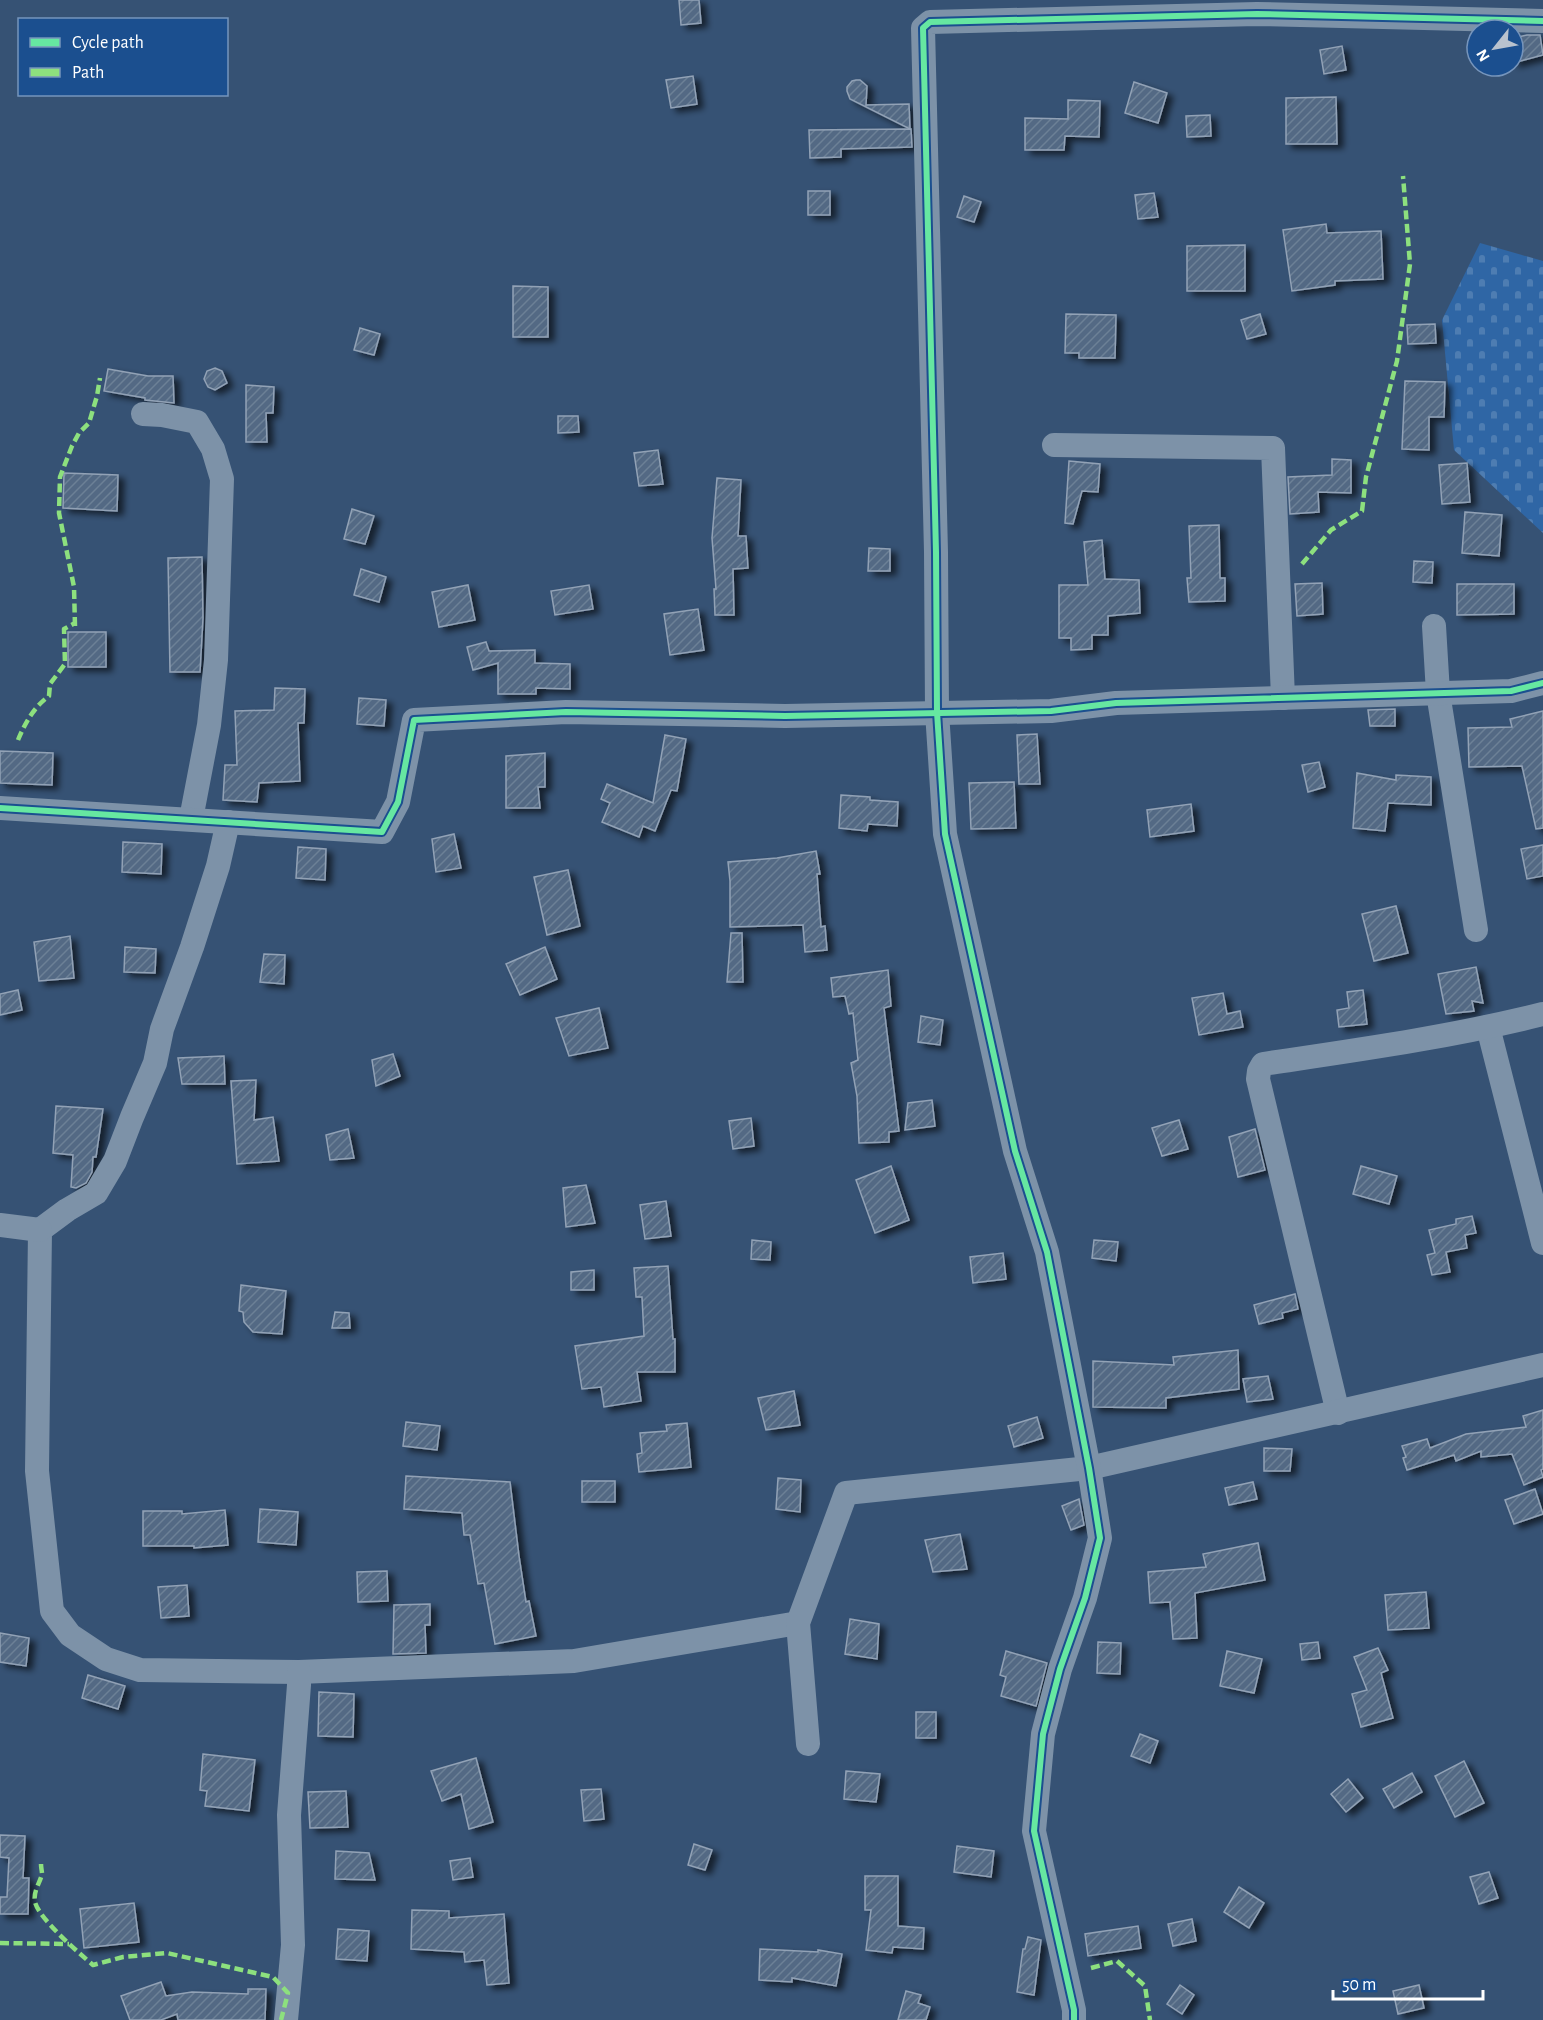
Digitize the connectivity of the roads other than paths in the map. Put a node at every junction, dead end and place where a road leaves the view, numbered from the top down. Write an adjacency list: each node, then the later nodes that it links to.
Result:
1 (1257, 7): 2 (street); 9 (street)
2 (1543, 21)
3 (143, 414): 11 (street)
4 (1054, 445): 8 (street)
5 (1434, 626): 7 (street)
6 (1543, 683): 7 (street)
7 (1438, 693): 8 (street); 13 (street)
8 (1282, 698): 9 (street)
9 (936, 712): 12 (street); 21 (street)
10 (0, 808): 11 (street)
11 (191, 819): 12 (street)
12 (228, 822): 17 (street)
13 (1476, 930)
14 (1543, 1014): 15 (street)
15 (1488, 1027): 18 (street); 20 (street)
16 (0, 1225): 17 (street)
17 (40, 1230): 23 (street)
18 (1543, 1243)
19 (1543, 1365): 20 (street)
20 (1338, 1413): 21 (street)
21 (1089, 1468): 22 (street); 26 (street)
22 (798, 1623): 23 (street); 24 (street)
23 (299, 1672): 25 (street)
24 (808, 1744)
25 (286, 2020)
26 (1074, 2020)

